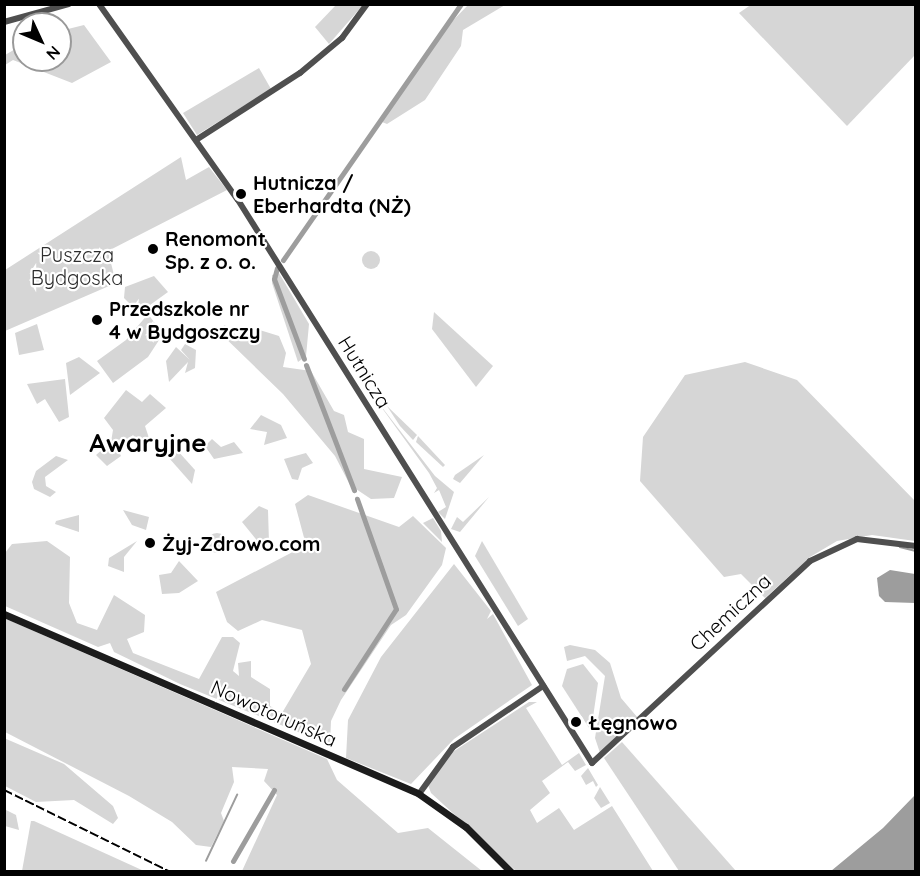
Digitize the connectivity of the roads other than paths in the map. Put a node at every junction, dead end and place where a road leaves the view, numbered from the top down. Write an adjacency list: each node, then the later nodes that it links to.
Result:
1 (69, 4): 4 (street)
2 (99, 4): 5 (street, Hutnicza)
3 (367, 4): 5 (street)
4 (4, 22)
5 (196, 140): 8 (street, Hutnicza)
6 (915, 546): 9 (street, Chemiczna)
7 (4, 614): 10 (main road, Nowotoruńska)
8 (543, 686): 9 (street, Hutnicza); 10 (street)
9 (592, 763)
10 (419, 794): 11 (main road, Nowotoruńska)
11 (511, 872)

